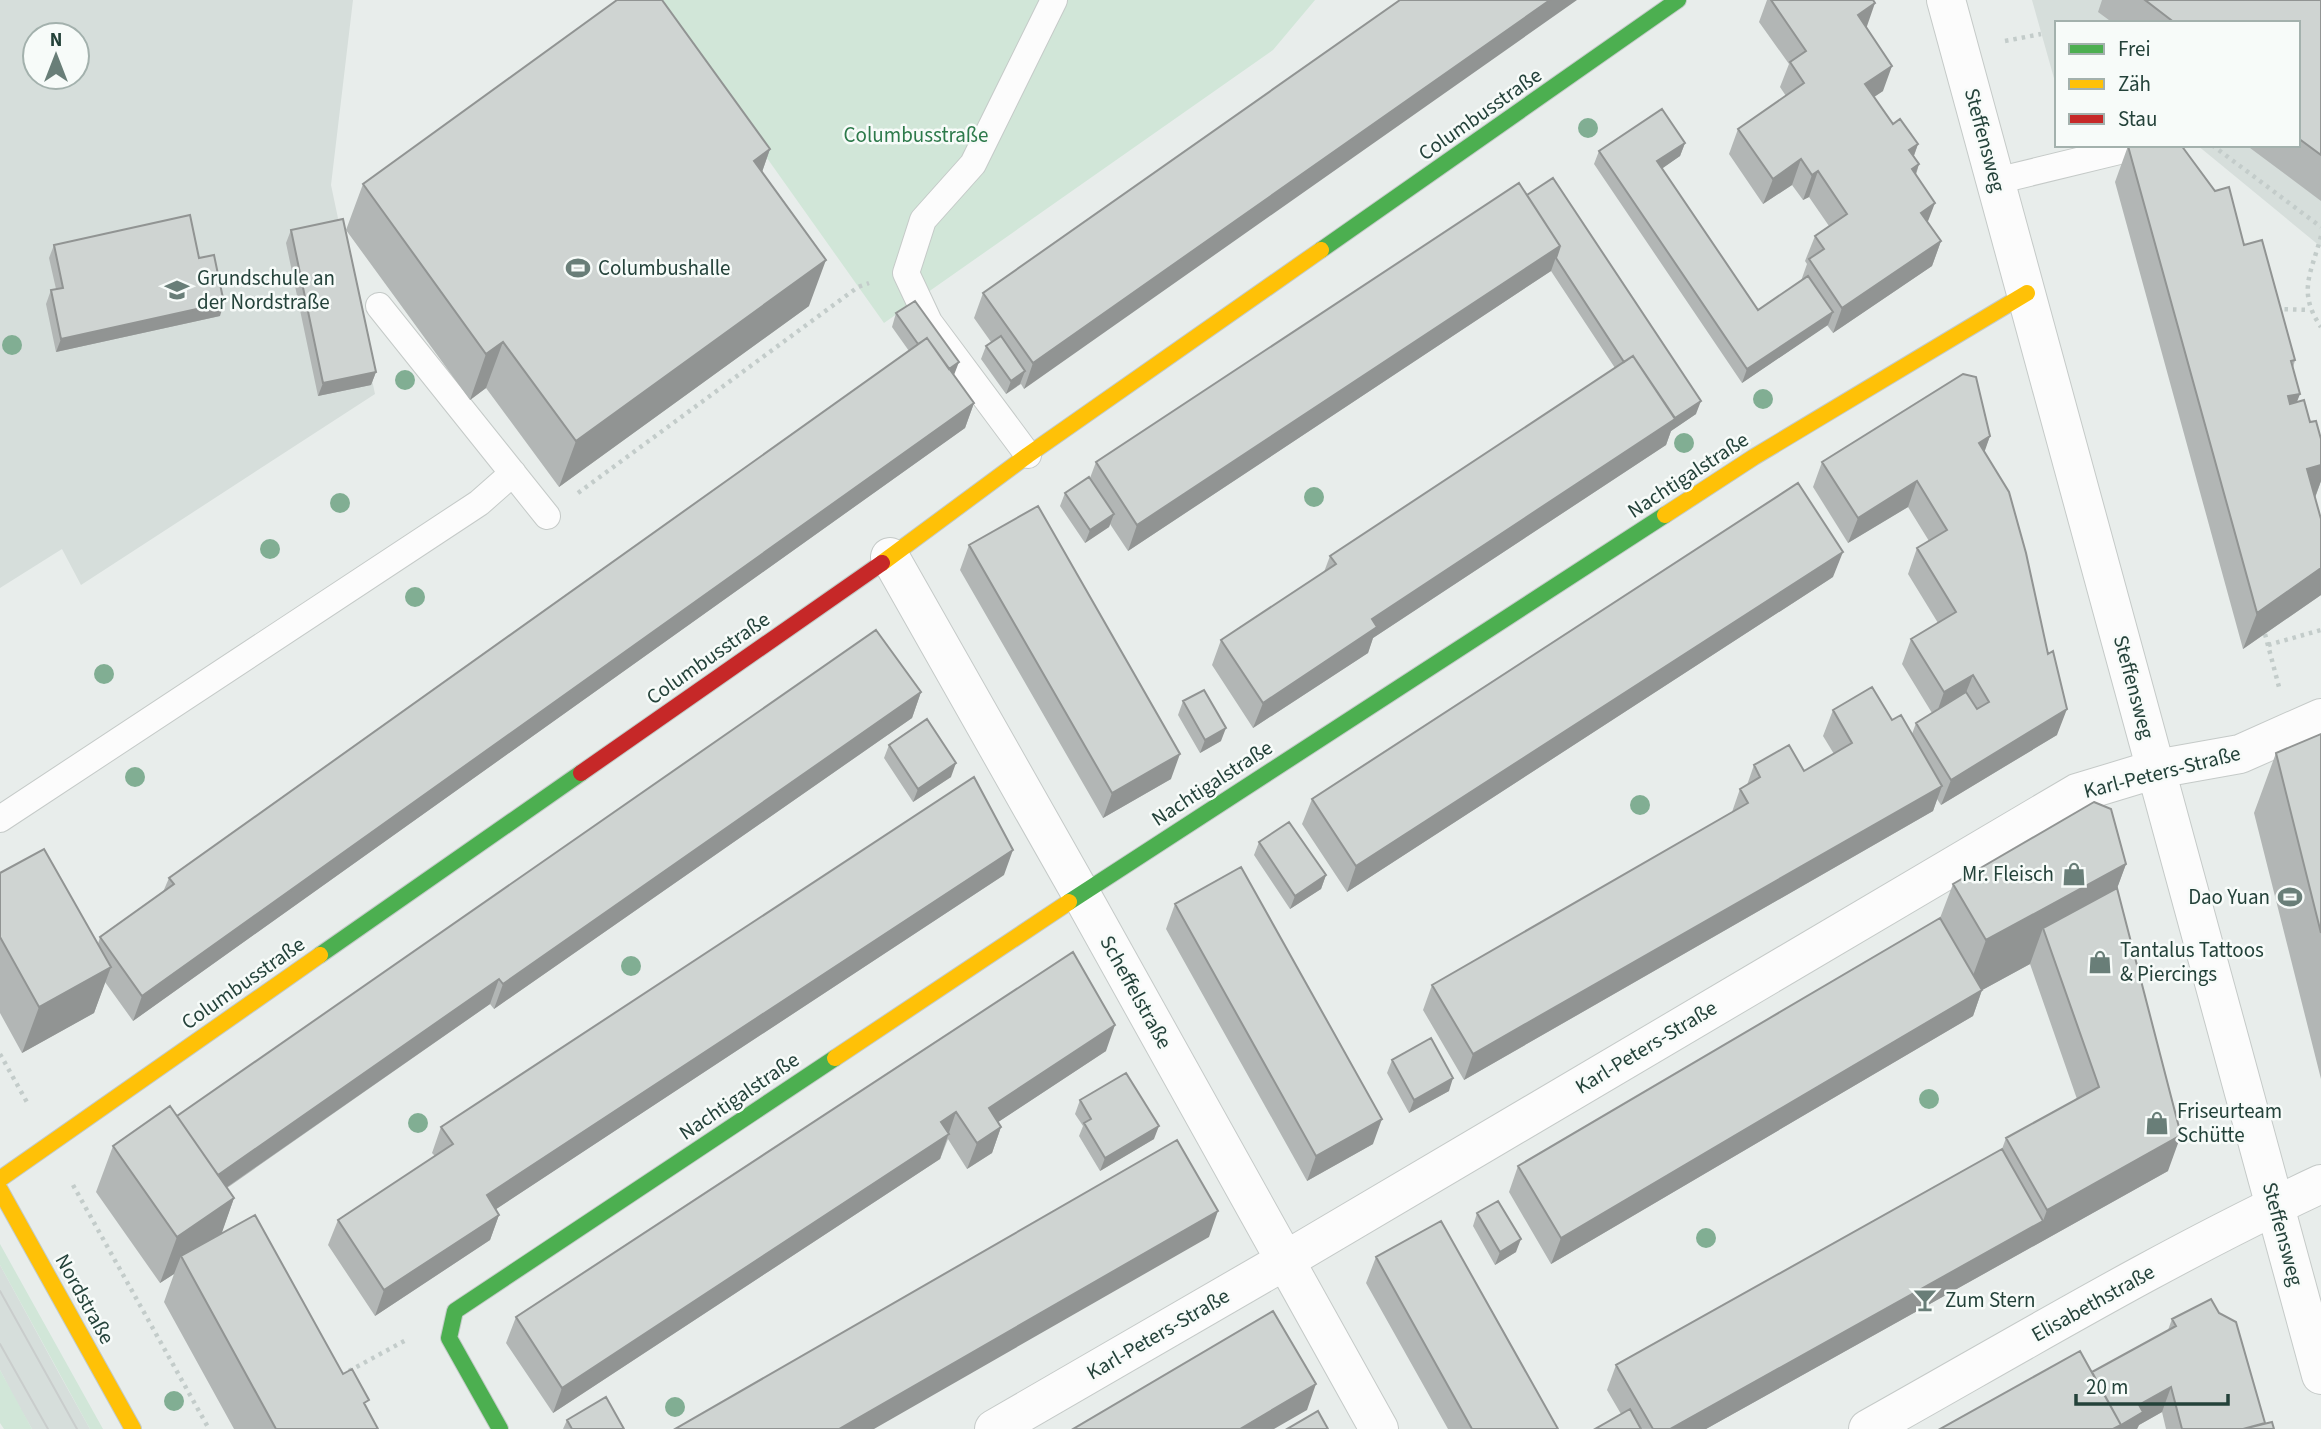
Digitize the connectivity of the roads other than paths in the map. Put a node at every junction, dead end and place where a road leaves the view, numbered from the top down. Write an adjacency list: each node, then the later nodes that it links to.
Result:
1 (1054, 0): 8 (lane)
2 (1678, 0): 8 (street, Columbusstraße)
3 (1946, 0): 5 (street, Steffensweg)
4 (2136, 147): 5 (lane)
5 (1996, 181): 6 (street, Steffensweg)
6 (2027, 293): 13 (street, Steffensweg); 15 (street, Nachtigalstraße)
7 (379, 306): 9 (lane)
8 (1028, 455): 11 (street, Columbusstraße)
9 (513, 473): 10 (lane); 14 (lane)
10 (547, 516)
11 (890, 557): 15 (street, Scheffelstraße); 16 (street, Columbusstraße)
12 (2305, 725): 13 (street, Karl-Peters-Straße)
13 (2156, 769): 19 (street, Steffensweg); 20 (street, Karl-Peters-Straße)
14 (0, 819)
15 (1081, 894): 20 (street, Scheffelstraße); 23 (street, Nachtigalstraße)
16 (0, 1179)
17 (2321, 1184): 19 (street, Elisabethstraße)
18 (0, 1190): 22 (street, Nordstraße)
19 (2275, 1205): 21 (street, Steffensweg); 26 (street, Elisabethstraße)
20 (1286, 1260): 24 (street, Karl-Peters-Straße); 25 (street, Scheffelstraße)
21 (2321, 1375)
22 (133, 1429)
23 (500, 1429)
24 (994, 1429)
25 (1379, 1429)
26 (1868, 1429)

